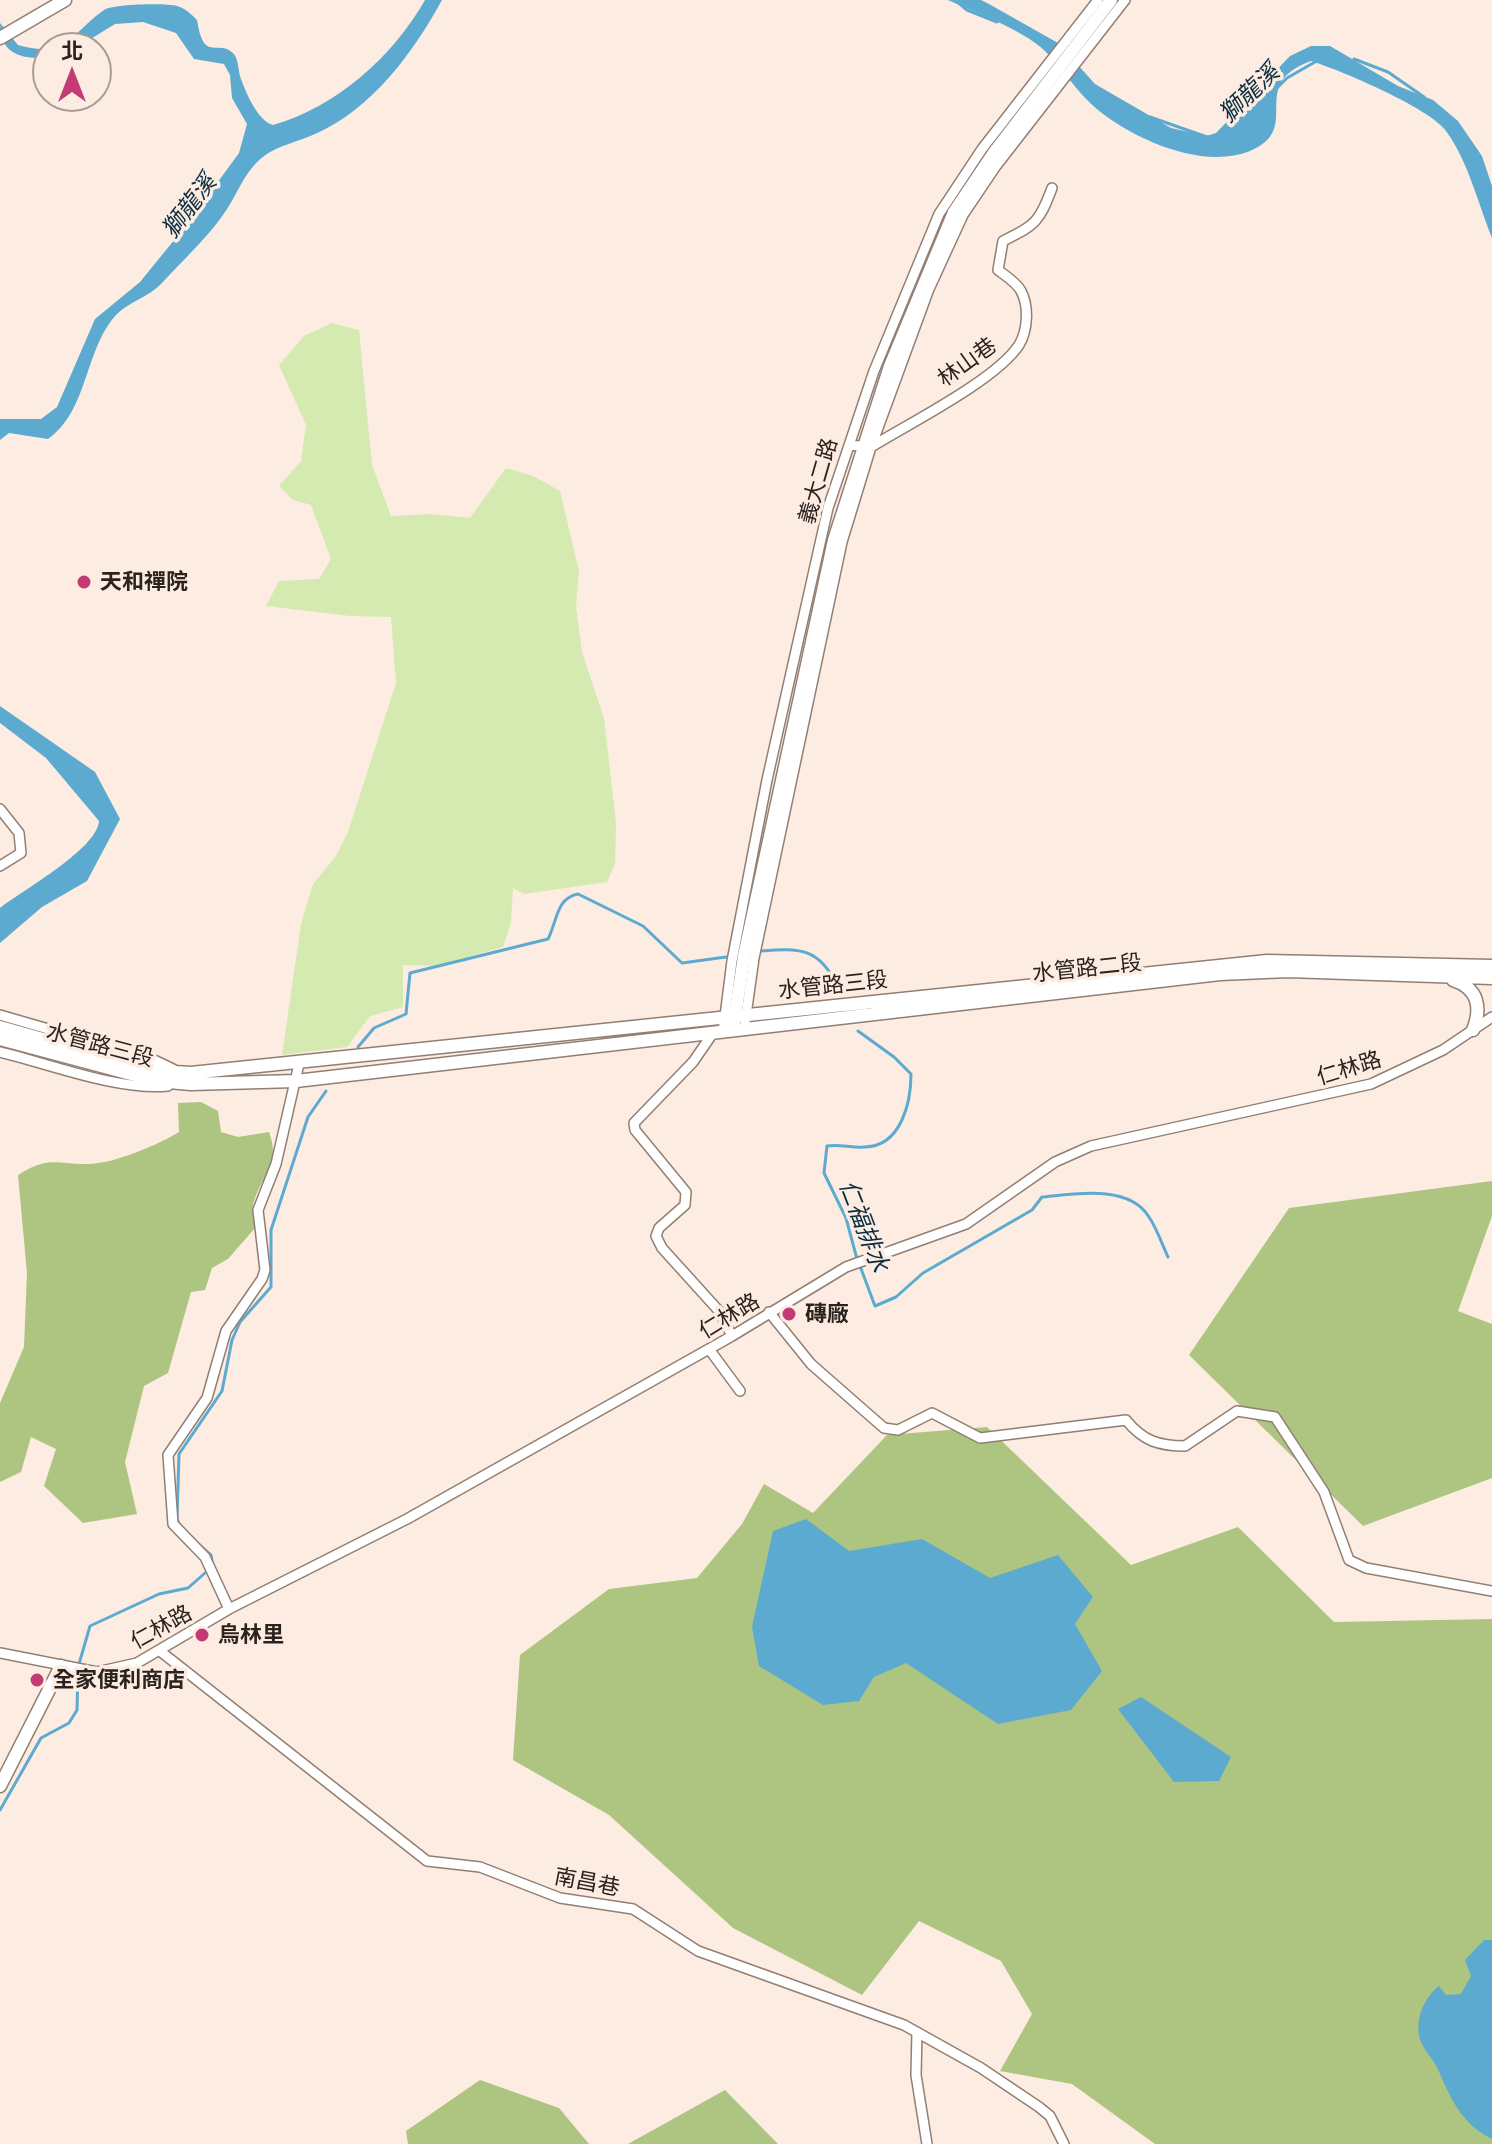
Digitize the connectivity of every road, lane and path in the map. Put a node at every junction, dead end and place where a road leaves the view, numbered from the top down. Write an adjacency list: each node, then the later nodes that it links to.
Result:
1 (65, 0): 6 (main road)
2 (1098, 0): 5 (street, 義大二路)
3 (1111, 0): 5 (main road, 義大二路)
4 (1125, 0): 5 (street, 義大二路)
5 (1088, 28): 7 (main road, 義大二路)
6 (0, 38)
7 (993, 153): 9 (street, 義大二路); 10 (main road, 義大二路)
8 (1052, 188): 10 (street, 林山巷)
9 (849, 445): 10 (street); 17 (street, 義大二路)
10 (867, 446): 17 (main road, 義大二路)
11 (0, 809): 12 (street)
12 (0, 866)
13 (1492, 966): 17 (main road, 水管路三段)
14 (1446, 978): 15 (main road); 20 (main road); 21 (main road, 水管路二段)
15 (1492, 978)
16 (0, 1015): 25 (street, 水管路三段)
17 (735, 1015): 21 (main road, 義大二路); 24 (main road, 水管路三段)
18 (1492, 1017): 20 (street, 仁林路)
19 (0, 1027): 25 (main road, 水管路三段)
20 (1473, 1030): 28 (street, 仁林路)
21 (728, 1031): 26 (main road, 水管路三段); 29 (street)
22 (0, 1039): 27 (main road, 水管路三段)
23 (0, 1052): 27 (street, 水管路三段)
24 (299, 1064): 25 (main road, 水管路三段); 26 (street)
25 (179, 1072)
26 (296, 1081): 27 (main road, 水管路三段); 33 (street)
27 (191, 1084)
28 (769, 1312): 29 (street, 仁林路); 32 (street)
29 (732, 1336): 30 (street, 仁林路)
30 (709, 1349): 31 (street); 33 (street, 仁林路)
31 (740, 1391)
32 (1492, 1591)
33 (229, 1609): 34 (street, 仁林路)
34 (160, 1651): 36 (street, 仁林路); 38 (street, 南昌巷)
35 (0, 1653): 36 (street, 仁林路)
36 (66, 1667): 37 (main road)
37 (0, 1786)
38 (917, 2032): 39 (street); 40 (street, 南昌巷)
39 (927, 2144)
40 (1064, 2144)

